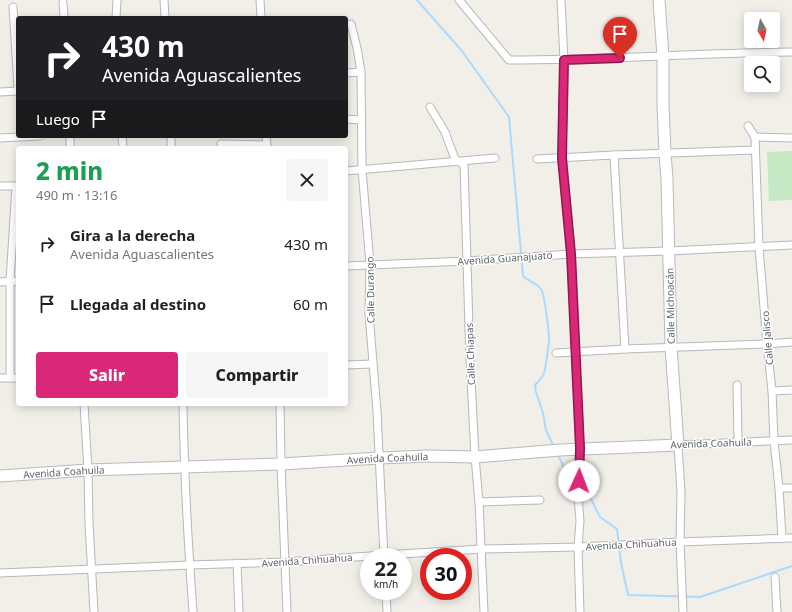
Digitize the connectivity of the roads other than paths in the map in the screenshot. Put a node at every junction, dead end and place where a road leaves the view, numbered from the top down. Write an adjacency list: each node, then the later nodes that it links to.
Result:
1 (117, 0): 10 (street)
2 (164, 0): 11 (street)
3 (260, 0): 12 (street)
4 (459, 0): 17 (street)
5 (561, 0): 17 (street)
6 (659, 0): 16 (street, Calle Michoacán)
7 (63, 3): 9 (street)
8 (13, 7): 15 (street)
9 (64, 16)
10 (116, 16)
11 (165, 16)
12 (260, 16)
13 (350, 24): 18 (street, Calle Durango)
14 (792, 52): 16 (street)
15 (16, 55)
16 (663, 56): 17 (street); 33 (street, Calle Michoacán)
17 (564, 60): 36 (street)
18 (361, 72): 19 (street); 24 (street, Calle Durango)
19 (348, 73)
20 (16, 91): 21 (street)
21 (0, 92)
22 (430, 108): 38 (street, Calle Chiapas)
23 (348, 119): 24 (street)
24 (361, 120): 39 (street, Calle Durango)
25 (748, 126): 27 (street)
26 (16, 137): 28 (street)
27 (755, 137): 29 (street); 32 (street, Calle Jalisco)
28 (0, 138)
29 (792, 138)
30 (221, 144): 31 (street)
31 (252, 146)
32 (755, 150): 33 (street); 45 (street, Calle Jalisco)
33 (665, 153): 34 (street); 46 (street, Calle Michoacán)
34 (614, 155): 36 (street); 47 (street)
35 (495, 158): 38 (street)
36 (562, 158): 37 (street); 48 (street)
37 (537, 159)
38 (460, 162): 39 (street); 49 (street, Calle Chiapas)
39 (362, 170): 40 (street); 50 (street, Calle Durango)
40 (348, 171)
41 (0, 186): 42 (street)
42 (16, 186)
43 (16, 200): 52 (street)
44 (792, 245): 45 (street, Avenida Guanajuato)
45 (759, 247): 46 (street, Avenida Guanajuato); 56 (street, Calle Jalisco)
46 (669, 251): 47 (street, Avenida Guanajuato); 57 (street, Calle Michoacán)
47 (620, 253): 48 (street, Avenida Guanajuato); 58 (street)
48 (571, 254): 49 (street, Avenida Guanajuato); 59 (street)
49 (467, 261): 50 (street, Avenida Guanajuato); 77 (street, Calle Chiapas)
50 (370, 264): 51 (street, Avenida Guanajuato); 61 (street, Calle Durango)
51 (348, 266)
52 (10, 281): 53 (street); 54 (street); 64 (street)
53 (16, 281)
54 (0, 282)
55 (792, 342): 56 (street)
56 (767, 344): 57 (street); 68 (street, Calle Jalisco)
57 (671, 347): 58 (street); 75 (street, Calle Michoacán)
58 (625, 349): 59 (street)
59 (575, 352): 60 (street); 76 (street)
60 (556, 353)
61 (374, 364): 62 (street); 78 (street, Calle Durango)
62 (348, 365)
63 (0, 378): 64 (street)
64 (10, 378): 65 (street)
65 (16, 378)
66 (737, 385): 74 (street)
67 (792, 390): 68 (street)
68 (772, 391): 73 (street, Calle Jalisco)
69 (84, 406): 81 (street)
70 (183, 406): 80 (street)
71 (280, 406): 79 (street)
72 (792, 440): 73 (street, Avenida Coahuila)
73 (774, 441): 74 (street, Avenida Coahuila); 83 (street, Calle Jalisco)
74 (738, 442): 75 (street, Avenida Coahuila)
75 (678, 445): 76 (street, Avenida Coahuila); 89 (street, Calle Michoacán)
76 (580, 448): 77 (street, Avenida Coahuila); 90 (street)
77 (476, 457): 78 (street, Avenida Coahuila); 86 (street, Calle Chiapas)
78 (379, 458): 79 (street, Avenida Coahuila); 91 (street, Calle Durango)
79 (281, 464): 80 (street, Avenida Coahuila); 95 (street)
80 (185, 468): 81 (street, Avenida Coahuila); 96 (street)
81 (88, 470): 82 (street, Avenida Coahuila); 98 (street)
82 (0, 476)
83 (779, 488): 84 (street); 87 (street, Calle Jalisco)
84 (792, 488)
85 (540, 500): 86 (street)
86 (479, 502): 92 (street, Calle Chiapas)
87 (782, 538): 88 (street, Avenida Chihuahua); 89 (street, Avenida Chihuahua)
88 (792, 538)
89 (680, 542): 90 (street, Avenida Chihuahua); 109 (street, Calle Michoacán)
90 (578, 547): 92 (street, Avenida Chihuahua); 108 (street)
91 (384, 548)
92 (482, 549): 93 (street, Avenida Chihuahua); 107 (street, Calle Chiapas)
93 (412, 554)
94 (360, 557): 95 (street, Avenida Chihuahua)
95 (285, 562): 97 (street, Avenida Chihuahua); 105 (street)
96 (190, 564): 97 (street, Avenida Chihuahua); 98 (street, Avenida Chihuahua); 103 (street)
97 (237, 564): 104 (street)
98 (92, 569): 99 (street, Avenida Chihuahua); 102 (street)
99 (0, 573)
100 (775, 577): 110 (street)
101 (386, 600): 106 (street)
102 (94, 612)
103 (193, 612)
104 (239, 612)
105 (287, 612)
106 (387, 612)
107 (484, 612)
108 (580, 612)
109 (683, 612)
110 (777, 612)

